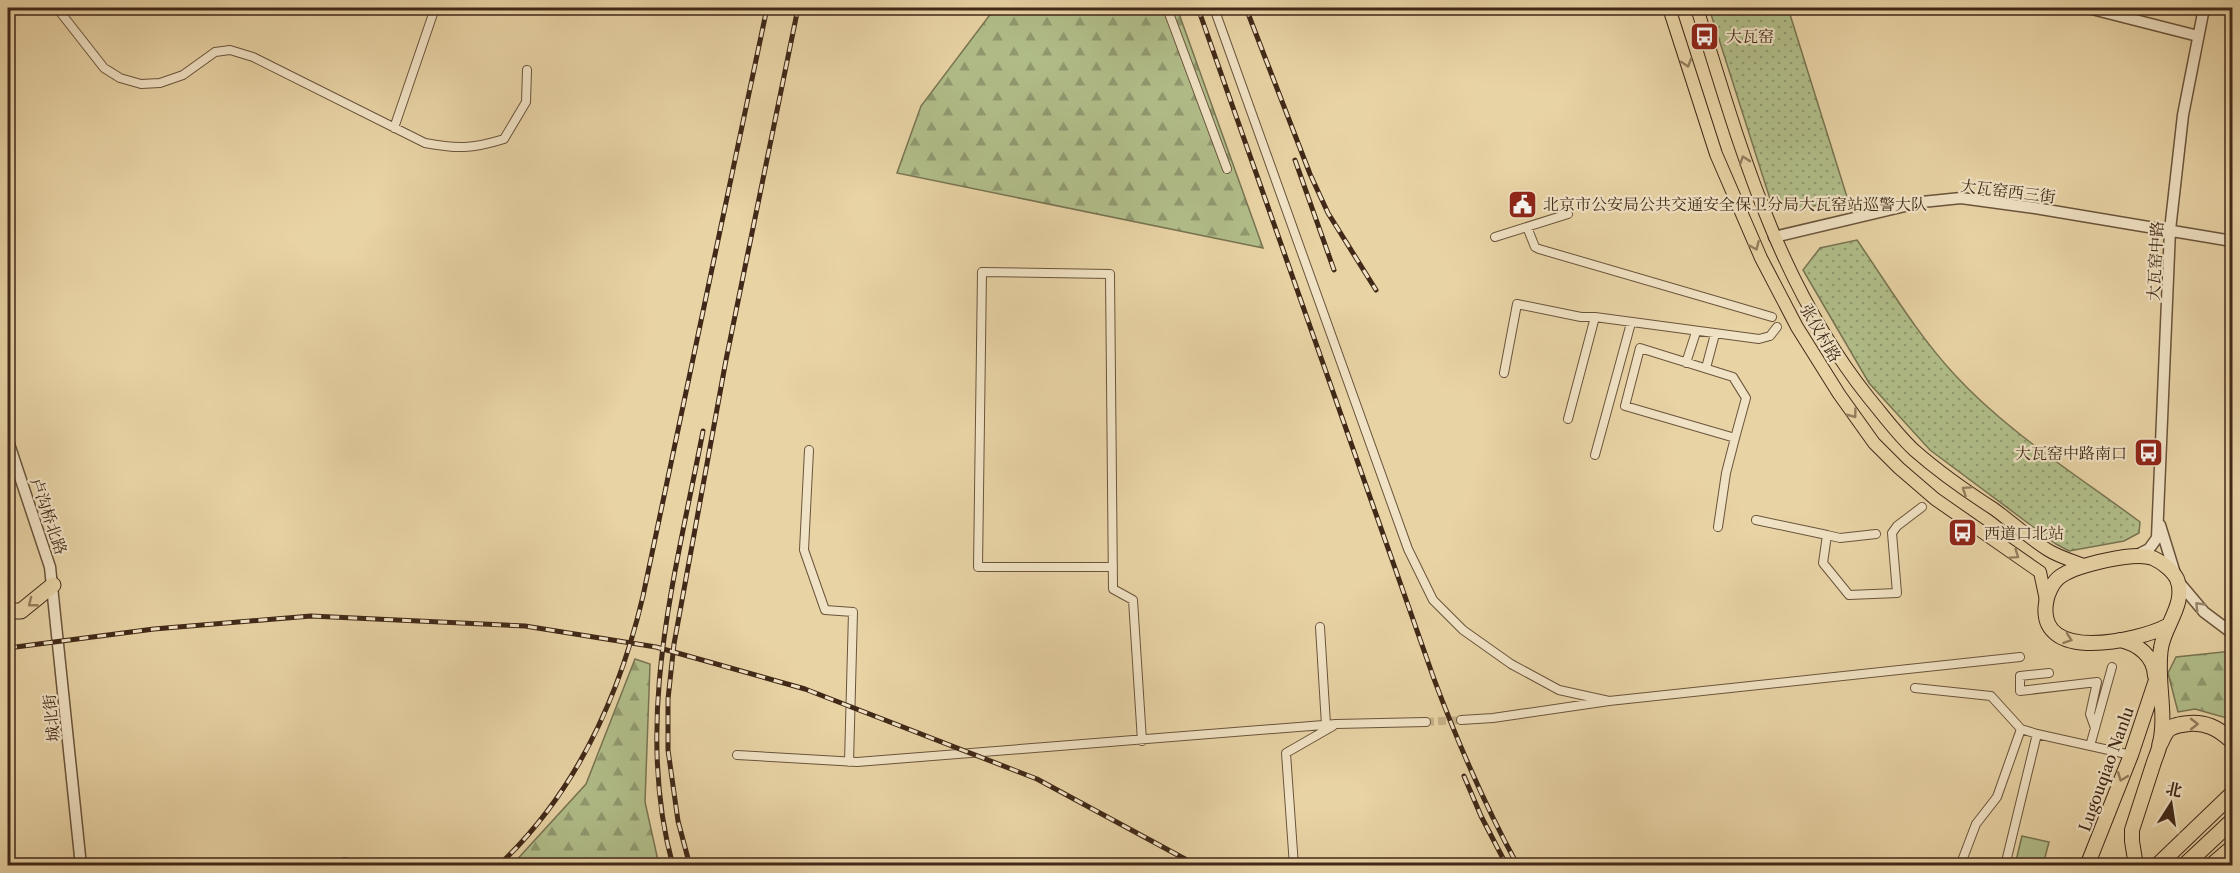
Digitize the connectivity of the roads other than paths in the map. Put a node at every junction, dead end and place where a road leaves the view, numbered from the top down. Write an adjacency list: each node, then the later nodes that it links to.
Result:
1 (57, 8): 11 (street)
2 (435, 8): 11 (street)
3 (1167, 8): 12 (street)
4 (1214, 8): 56 (street)
5 (1669, 8): 45 (main road, 张仪村路, one-way to 45)
6 (1696, 8): 17 (main road, 张仪村路, one-way to 6)
7 (2088, 8): 9 (street)
8 (2204, 8): 9 (street, 大瓦窑中路)
9 (2198, 36): 15 (street, 大瓦窑中路)
10 (527, 70): 11 (street)
11 (394, 128)
12 (1227, 169)
13 (1568, 214): 14 (street)
14 (1527, 227): 16 (street); 20 (street)
15 (2170, 230): 17 (street, 大瓦窑西三街); 18 (street, 大瓦窑西三街); 34 (street, 大瓦窑中路)
16 (1496, 237)
17 (1774, 237): 40 (main road, 张仪村路, one-way to 17)
18 (2232, 241)
19 (1594, 317): 21 (street); 27 (street); 28 (street)
20 (1772, 317)
21 (1631, 323): 23 (street); 32 (street)
22 (1777, 327): 24 (street)
23 (1696, 332): 24 (street); 25 (street)
24 (1715, 334): 26 (street)
25 (1686, 363): 26 (street); 29 (street)
26 (1706, 368): 29 (street)
27 (1504, 373)
28 (1568, 419)
29 (1735, 438): 36 (street)
30 (8, 441): 41 (street, 卢沟桥北路)
31 (809, 450): 70 (street)
32 (1595, 454)
33 (1922, 507): 38 (street)
34 (2158, 518): 39 (street, 大瓦窑中路); 43 (street, 大瓦窑中路)
35 (1756, 520): 38 (street)
36 (1718, 527)
37 (1876, 534): 38 (street)
38 (1827, 535)
39 (2134, 556): 40 (highway); 43 (highway)
40 (2086, 566): 45 (highway)
41 (50, 567): 44 (street, 城北街)
42 (1113, 567): 42 (street); 64 (street)
43 (2177, 580): 47 (highway); 49 (street, one-way to 43)
44 (53, 585): 46 (highway, one-way to 46); 76 (street, 城北街)
45 (2046, 600): 50 (highway, one-way to 50)
46 (8, 610)
47 (2167, 626): 50 (highway); 66 (highway)
48 (1320, 627): 60 (street)
49 (2232, 633)
50 (2118, 639): 54 (highway)
51 (2020, 657): 56 (street)
52 (2112, 667): 62 (street)
53 (2049, 673): 62 (street)
54 (2155, 683): 69 (highway, Lugouqiao Nanlu); 83 (highway)
55 (1915, 688): 61 (street)
56 (1609, 702): 57 (street)
57 (1461, 720)
58 (1426, 722): 59 (street)
59 (1336, 724): 60 (street); 79 (street)
60 (1326, 725): 64 (street)
61 (2021, 729): 63 (street); 80 (street)
62 (2095, 729): 67 (street)
63 (2037, 734): 67 (street); 81 (street)
64 (1142, 741): 70 (street)
65 (2232, 741): 66 (highway, one-way to 65)
66 (2160, 744): 84 (highway)
67 (2090, 746): 69 (street)
68 (737, 755): 70 (street)
69 (2131, 755): 82 (highway, Lugouqiao Nanlu, one-way to 82)
70 (849, 762)
71 (2232, 782): 74 (highway)
72 (2232, 794): 74 (highway)
73 (2232, 821): 86 (highway)
74 (2198, 826): 85 (highway)
75 (2232, 848): 87 (highway)
76 (81, 866)
77 (334, 866): 78 (street)
78 (358, 866)
79 (1294, 866)
80 (1960, 866)
81 (2005, 866)
82 (2087, 866)
83 (2128, 866)
84 (2136, 866)
85 (2157, 866)
86 (2184, 866)
87 (2211, 866)

